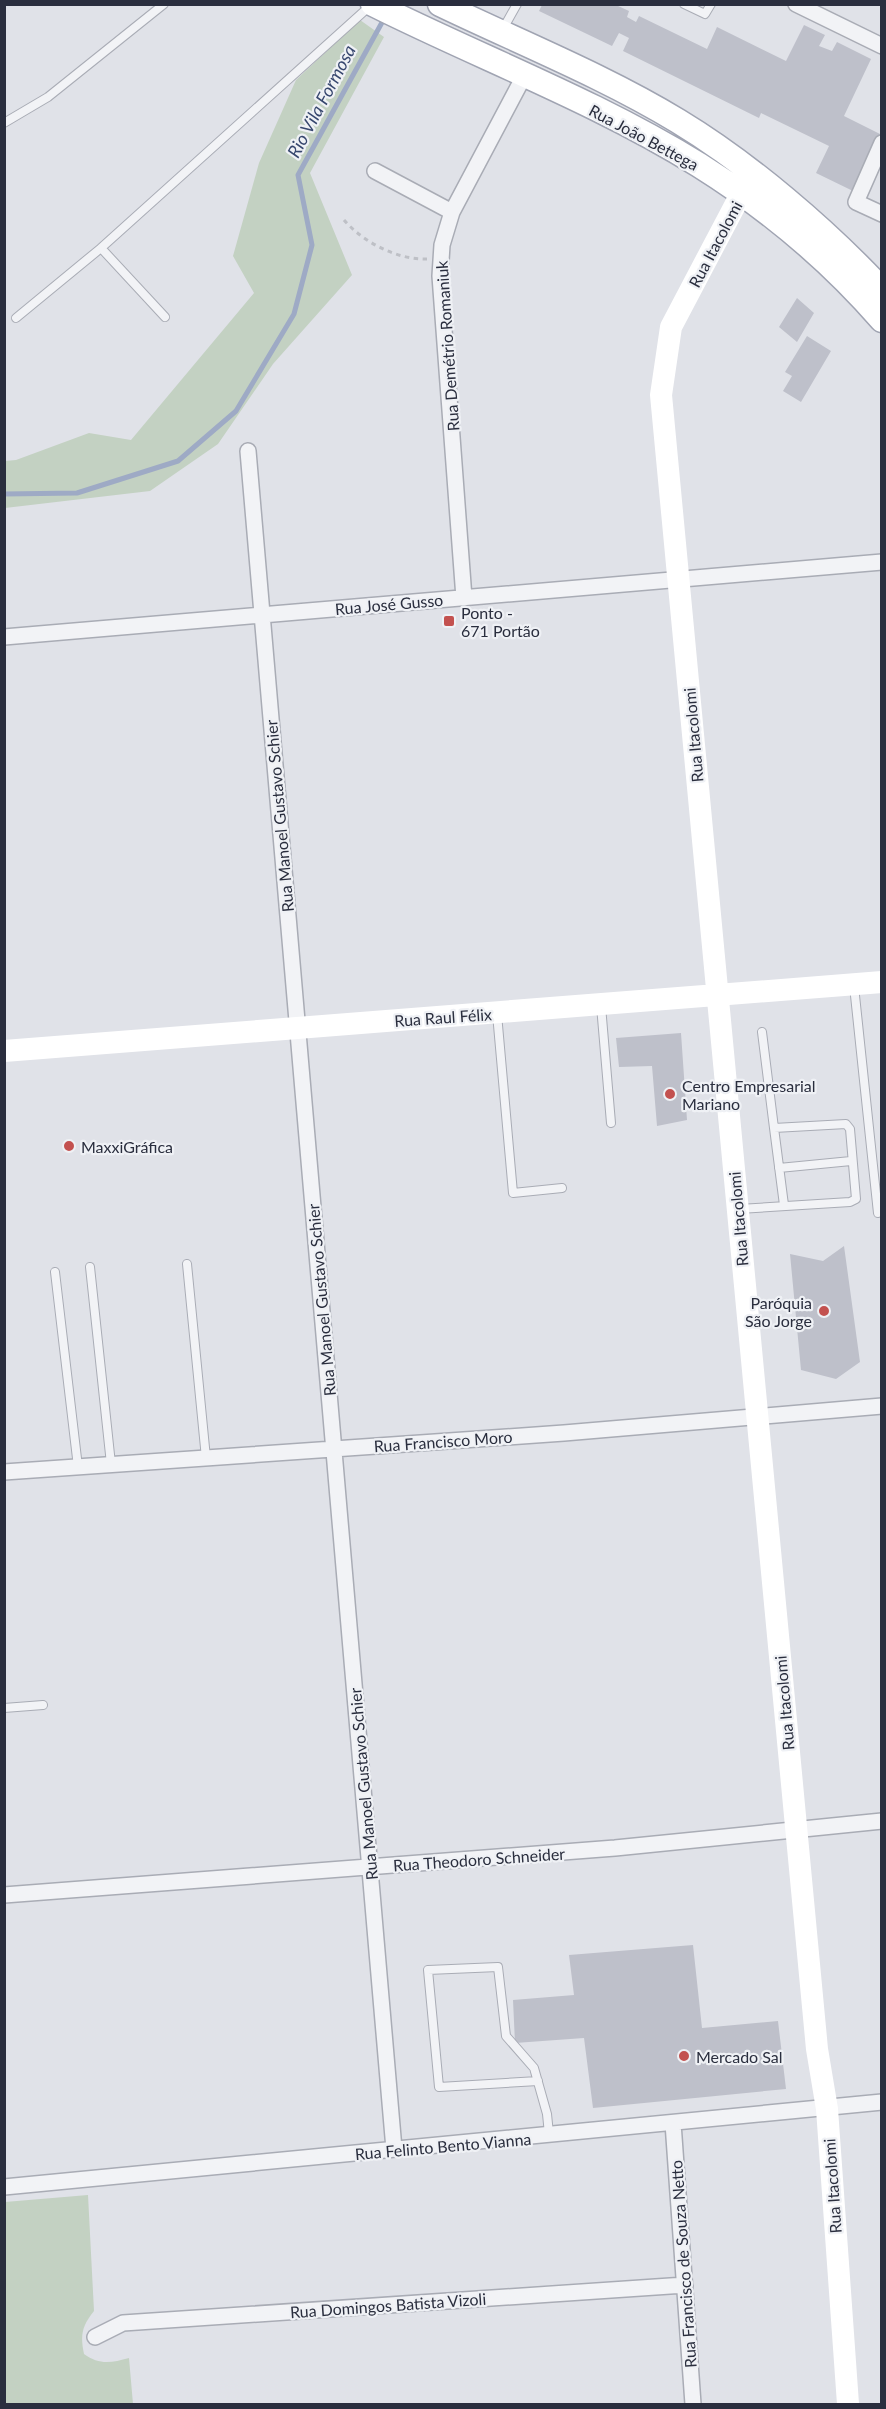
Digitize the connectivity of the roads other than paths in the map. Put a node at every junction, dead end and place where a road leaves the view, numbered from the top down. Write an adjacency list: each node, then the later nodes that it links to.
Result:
1 (164, 4): 11 (lane)
2 (440, 4): 8 (main road, Rua João Bettega)
3 (517, 4): 8 (lane)
4 (684, 4): 5 (lane)
5 (711, 4)
6 (796, 4): 9 (street)
7 (379, 7): 10 (main road, Rua João Bettega); 18 (lane)
8 (501, 33): 16 (main road, Rua João Bettega)
9 (882, 45)
10 (524, 76): 14 (main road, Rua João Bettega); 15 (street, Rua Demétrio Romaniuk)
11 (4, 123)
12 (882, 143): 17 (street)
13 (375, 171): 15 (street)
14 (741, 194): 16 (main road); 22 (main road, Rua João Bettega); 25 (main road, Rua Itacolomi)
15 (452, 212): 26 (street, Rua Demétrio Romaniuk)
16 (799, 212): 19 (main road, Rua João Bettega)
17 (882, 214)
18 (101, 248): 20 (lane); 21 (lane)
19 (882, 290)
20 (165, 317)
21 (16, 318)
22 (882, 320)
23 (248, 451): 27 (street, Rua Manoel Gustavo Schier)
24 (882, 562): 25 (street, Rua José Gusso)
25 (678, 580): 26 (street, Rua José Gusso); 31 (main road, Rua Itacolomi)
26 (464, 598): 27 (street, Rua José Gusso)
27 (262, 615): 28 (street, Rua José Gusso); 34 (street, Rua Manoel Gustavo Schier)
28 (4, 637)
29 (882, 982): 30 (main road, Rua Raul Félix)
30 (854, 985): 31 (main road, Rua Raul Félix); 44 (lane)
31 (717, 995): 32 (main road, Rua Raul Félix); 43 (main road, Rua Itacolomi)
32 (601, 1004): 33 (main road, Rua Raul Félix); 37 (lane)
33 (497, 1012): 34 (main road, Rua Raul Félix); 41 (lane)
34 (297, 1028): 36 (main road, Rua Raul Félix); 50 (street, Rua Manoel Gustavo Schier)
35 (762, 1032): 38 (lane)
36 (4, 1051)
37 (611, 1123)
38 (774, 1128): 39 (lane); 40 (lane)
39 (851, 1161): 40 (lane); 42 (lane)
40 (779, 1168): 42 (lane)
41 (562, 1188)
42 (784, 1205): 43 (lane)
43 (738, 1209): 49 (main road, Rua Itacolomi)
44 (878, 1213)
45 (187, 1264): 51 (lane)
46 (90, 1267): 52 (lane)
47 (56, 1272): 53 (lane)
48 (882, 1406): 49 (street, Rua Francisco Moro)
49 (757, 1417): 50 (street, Rua Francisco Moro); 58 (main road, Rua Itacolomi)
50 (334, 1449): 51 (street, Rua Francisco Moro); 59 (street, Rua Manoel Gustavo Schier)
51 (206, 1458): 52 (street, Rua Francisco Moro)
52 (111, 1464): 53 (street, Rua Francisco Moro)
53 (78, 1467): 54 (street, Rua Francisco Moro)
54 (4, 1472)
55 (43, 1705): 56 (lane)
56 (4, 1708)
57 (882, 1821): 58 (street, Rua Theodoro Schneider)
58 (796, 1828): 59 (street, Rua Theodoro Schneider); 63 (main road, Rua Itacolomi)
59 (370, 1867): 60 (street, Rua Theodoro Schneider); 66 (street, Rua Manoel Gustavo Schier)
60 (4, 1895)
61 (538, 2081): 61 (lane); 65 (lane)
62 (882, 2102): 63 (street, Rua Felinto Bento Vianna)
63 (827, 2109): 64 (street, Rua Felinto Bento Vianna); 71 (main road, Rua Itacolomi)
64 (673, 2123): 65 (street, Rua Felinto Bento Vianna); 68 (street, Rua Francisco de Souza Netto)
65 (550, 2136): 66 (street, Rua Felinto Bento Vianna)
66 (394, 2150): 67 (street, Rua Felinto Bento Vianna)
67 (4, 2187)
68 (685, 2285): 69 (street, Rua Domingos Batista Vizoli); 70 (street, Rua Francisco de Souza Netto)
69 (95, 2337)
70 (693, 2404)
71 (848, 2404)

